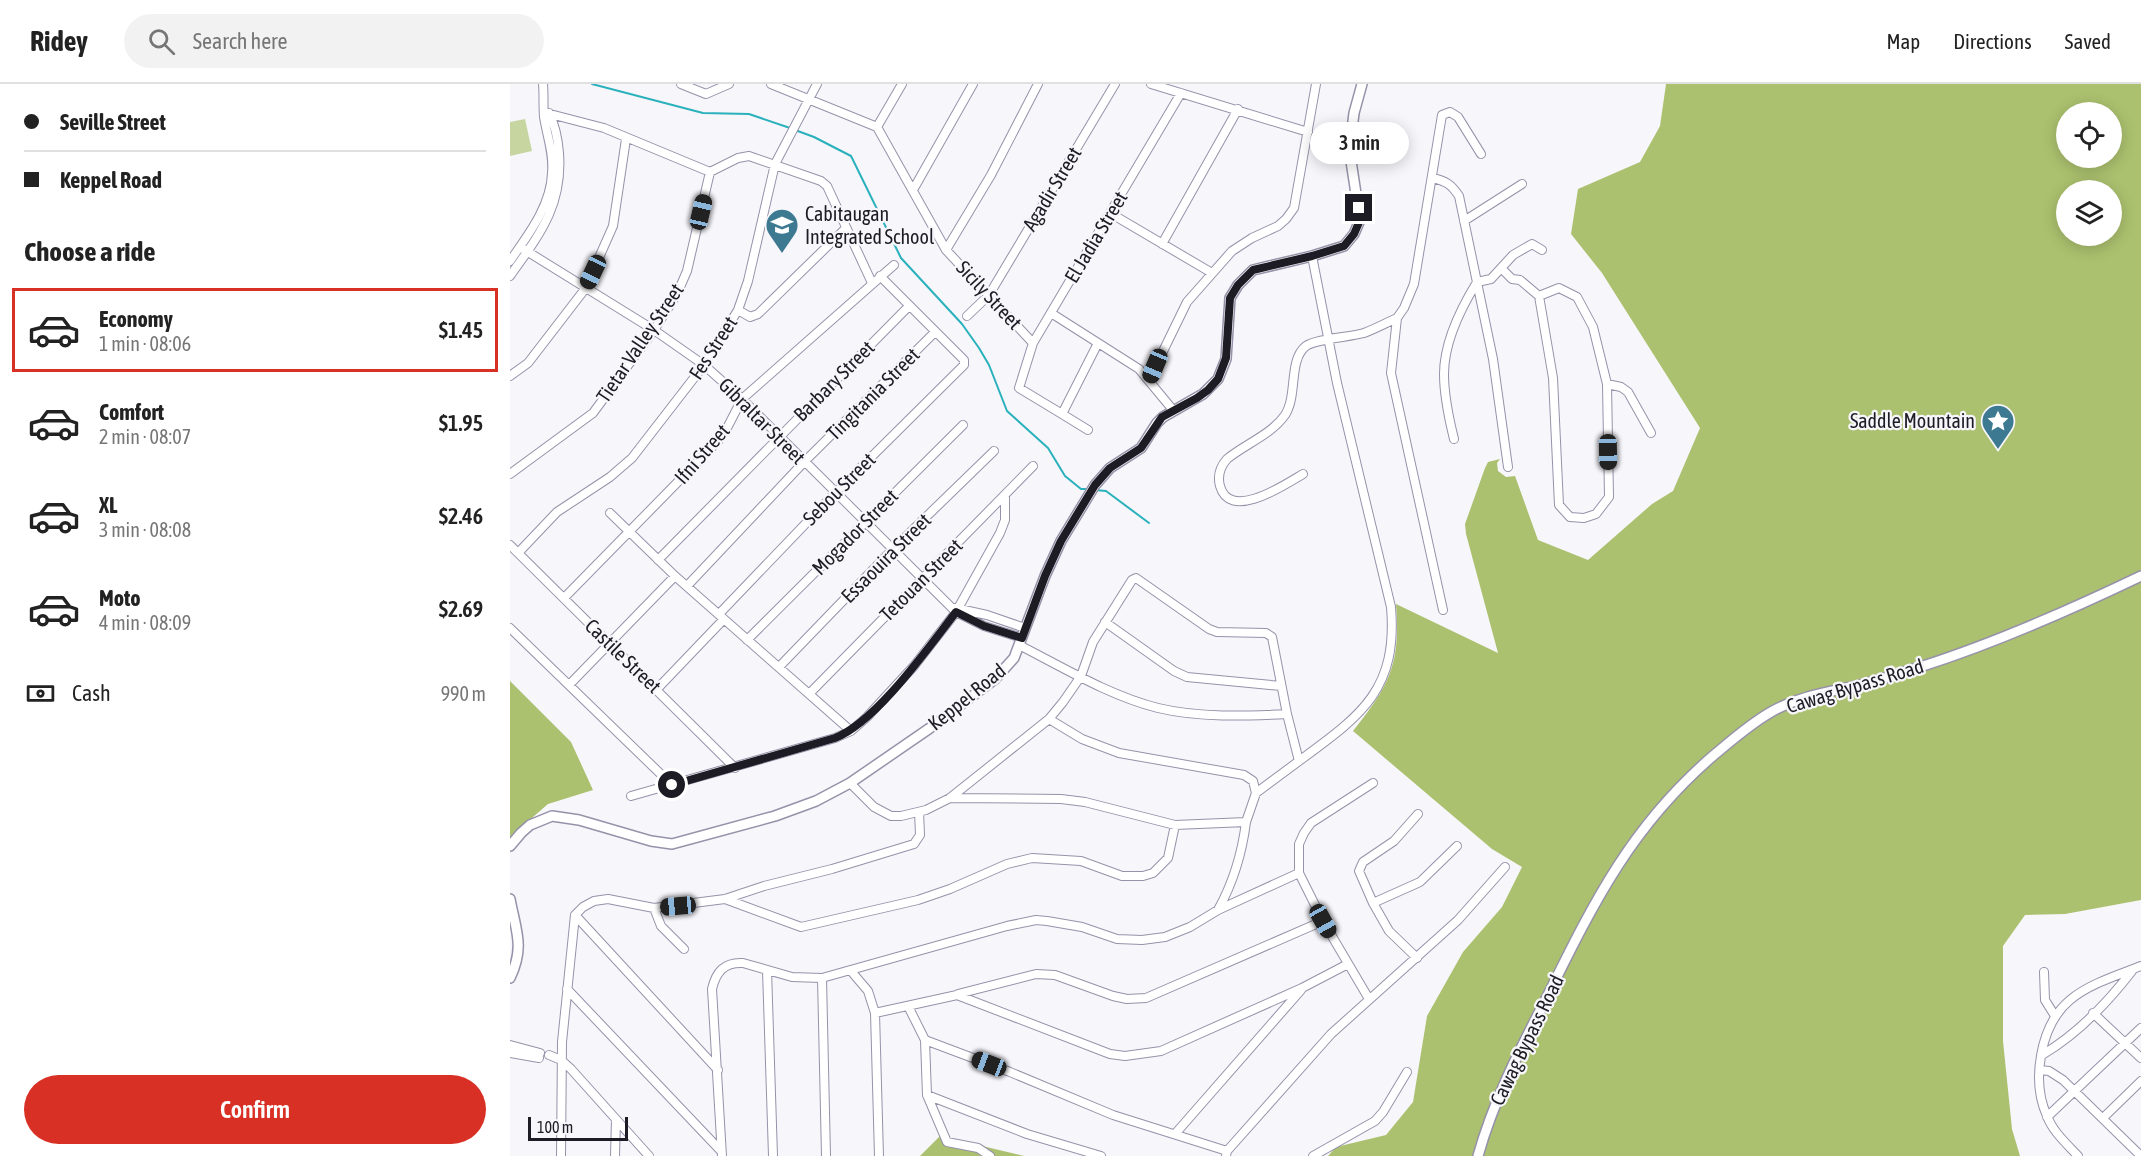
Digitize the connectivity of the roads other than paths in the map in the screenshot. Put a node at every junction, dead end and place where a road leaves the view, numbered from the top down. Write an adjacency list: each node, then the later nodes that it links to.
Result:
1 (543, 84): 16 (street)
2 (681, 84): 3 (street)
3 (729, 84)
4 (771, 84): 14 (street)
5 (817, 84): 14 (street, Fes Street)
6 (902, 84): 17 (street)
7 (973, 84): 25 (street)
8 (1038, 84): 31 (street)
9 (1115, 84): 43 (street, Agadir Street)
10 (1151, 84): 13 (street)
11 (1316, 84): 18 (street)
12 (1362, 84): 33 (street, Keppel Road)
13 (1181, 93): 15 (street); 26 (street, El Jadia Street)
14 (808, 99): 17 (street); 21 (street, Fes Street)
15 (1238, 109): 18 (street); 29 (street)
16 (546, 112): 19 (street); 30 (street)
17 (877, 127): 25 (street, Sicily Street)
18 (1308, 132): 37 (street)
19 (626, 139): 22 (street); 42 (street)
20 (1481, 154): 23 (street)
21 (775, 164): 22 (street); 28 (street); 46 (street, Fes Street)
22 (710, 172): 50 (street, Tietar Valley Street)
23 (1432, 178): 27 (street); 49 (street)
24 (1522, 184): 27 (street)
25 (913, 190): 31 (street, Sicily Street)
26 (1110, 213): 29 (street); 47 (street, El Jadia Street)
27 (1464, 221): 40 (street)
28 (846, 228): 41 (street); 46 (street)
29 (1162, 244): 37 (street)
30 (523, 249): 34 (street); 38 (street); 42 (street, Gibraltar Street)
31 (946, 250): 43 (street, Sicily Street)
32 (1542, 250): 36 (street)
33 (1312, 256): 52 (street); 60 (street, Keppel Road)
34 (510, 261)
35 (894, 265): 39 (street, Ifni Street)
36 (1501, 268): 40 (street); 44 (street)
37 (1212, 273): 57 (street)
38 (510, 276)
39 (880, 276): 41 (street, Ifni Street); 45 (street)
40 (1477, 282): 66 (street); 70 (street)
41 (872, 283): 59 (street, Ifni Street)
42 (585, 289): 50 (street, Gibraltar Street); 56 (street)
43 (989, 294): 48 (street, Agadir Street); 53 (street, Sicily Street)
44 (1539, 296): 58 (street); 58 (street)
45 (909, 306): 51 (street); 65 (street, Barbary Street)
46 (738, 310): 55 (street, Fes Street)
47 (1051, 313): 53 (street, El Jadia Street); 54 (street)
48 (967, 316)
49 (1397, 318): 52 (street); 88 (street)
50 (654, 330): 55 (street, Gibraltar Street); 71 (street, Tietar Valley Street)
51 (935, 332): 68 (street, Tingitania Street); 73 (street, Sebou Street)
52 (1330, 340): 72 (street); 104 (street)
53 (1033, 343): 61 (street, El Jadia Street)
54 (1098, 344): 57 (street); 61 (street)
55 (704, 365): 59 (street, Gibraltar Street); 80 (street, Fes Street)
56 (510, 376)
57 (1149, 380): 60 (street)
58 (1607, 384): 64 (street)
59 (742, 399): 65 (street, Gibraltar Street); 77 (street, Ifni Street)
60 (1173, 410): 92 (street, Keppel Road)
61 (1062, 414): 63 (street)
62 (963, 425): 76 (street, Mogador Street)
63 (1088, 430)
64 (1651, 433)
65 (778, 436): 68 (street, Gibraltar Street); 81 (street, Barbary Street)
66 (1454, 440)
67 (994, 451): 79 (street, Essaouira Street)
68 (804, 462): 73 (street, Gibraltar Street); 85 (street, Tingitania Street)
69 (1033, 466): 74 (street, Tetouan Street)
70 (1508, 467)
71 (510, 474)
72 (1303, 474)
73 (835, 493): 76 (street, Gibraltar Street); 89 (street, Sebou Street)
74 (1005, 495): 84 (street, Tetouan Street); 87 (street)
75 (610, 513): 77 (street)
76 (864, 522): 79 (street, Gibraltar Street); 93 (street, Mogador Street)
77 (630, 532): 81 (street); 86 (street, Ifni Street)
78 (510, 545): 80 (street, Castile Street)
79 (892, 550): 84 (street, Gibraltar Street); 95 (street, Essaouira Street)
80 (518, 553): 86 (street, Castile Street)
81 (658, 560): 82 (street)
82 (675, 576): 85 (street); 94 (street)
83 (2141, 576): 176 (street, Cawag Bypass Road)
84 (922, 579): 87 (street, Gibraltar Street); 100 (street, Tetouan Street)
85 (687, 586): 89 (street)
86 (564, 598): 94 (street, Castile Street)
87 (955, 609): 92 (street, Gibraltar Street); 103 (street)
88 (1443, 610)
89 (721, 617): 93 (street); 99 (street, Sebou Street)
90 (1105, 622): 96 (street); 98 (street); 98 (street)
91 (510, 627): 97 (street)
92 (1022, 637): 96 (street, Gibraltar Street); 106 (street, Keppel Road)
93 (747, 640): 95 (street)
94 (610, 643): 97 (street); 99 (street, Castile Street)
95 (779, 667): 100 (street)
96 (1081, 676): 101 (street, Gibraltar Street); 102 (street)
97 (569, 685): 108 (street)
98 (1281, 686): 101 (street)
99 (657, 689): 105 (street, Castile Street)
100 (809, 694): 103 (street)
101 (1287, 714): 104 (street)
102 (1049, 719): 109 (street); 111 (street)
103 (851, 731): 105 (street)
104 (1299, 761): 109 (street)
105 (735, 768): 108 (street)
106 (850, 783): 112 (street); 116 (street, Keppel Road)
107 (1373, 783): 119 (street)
108 (672, 785): 110 (street)
109 (1256, 793): 114 (street)
110 (631, 796)
111 (950, 798): 112 (street); 115 (street)
112 (919, 812): 121 (street)
113 (1418, 814): 122 (street)
114 (1246, 822): 115 (street); 124 (street)
115 (1175, 825): 121 (street)
116 (510, 846)
117 (1457, 846): 122 (street)
118 (1505, 867): 128 (street)
119 (1299, 873): 124 (street); 126 (street)
120 (510, 899): 134 (street)
121 (725, 899): 123 (street)
122 (1373, 903): 128 (street)
123 (654, 908): 125 (street); 127 (street)
124 (1218, 910): 132 (street)
125 (575, 915): 137 (street); 153 (street)
126 (1323, 921): 129 (street); 138 (street)
127 (684, 949)
128 (1417, 958): 139 (street)
129 (1348, 964): 136 (street); 139 (street)
130 (2137, 967): 142 (street); 143 (street)
131 (767, 970): 135 (street); 153 (street); 170 (street)
132 (851, 971): 135 (street); 141 (street)
133 (2044, 972): 143 (street)
134 (510, 978)
135 (822, 978): 171 (street)
136 (1302, 988): 138 (street); 162 (street)
137 (567, 989): 152 (street); 166 (street)
138 (957, 994): 140 (street)
139 (1369, 999): 164 (street)
140 (908, 1006): 141 (street); 145 (street)
141 (875, 1013): 172 (street)
142 (2093, 1013): 146 (street); 149 (street)
143 (2055, 1016): 149 (street)
144 (2141, 1028): 146 (street)
145 (925, 1040): 158 (street); 162 (street)
146 (2125, 1043): 151 (street); 157 (street)
147 (510, 1045): 150 (street)
148 (510, 1053): 150 (street)
149 (2042, 1055): 154 (street)
150 (544, 1056): 152 (street)
151 (2141, 1058)
152 (562, 1063): 161 (street); 167 (street)
153 (718, 1070): 166 (street)
154 (2040, 1070): 157 (street); 159 (street)
155 (1407, 1072): 175 (street)
156 (2141, 1082): 160 (street)
157 (2075, 1090): 159 (street); 160 (street)
158 (927, 1095): 173 (street); 174 (street)
159 (2047, 1117): 177 (street)
160 (2103, 1118): 165 (street)
161 (616, 1120): 168 (street); 169 (street)
162 (1176, 1134): 164 (street)
163 (2141, 1143): 165 (street)
164 (1226, 1153)
165 (2138, 1153)
166 (722, 1154)
167 (561, 1156)
168 (615, 1156)
169 (649, 1156)
170 (773, 1156)
171 (826, 1156)
172 (879, 1156)
173 (990, 1156)
174 (1101, 1156)
175 (1313, 1156)
176 (1478, 1156)
177 (2078, 1156)

